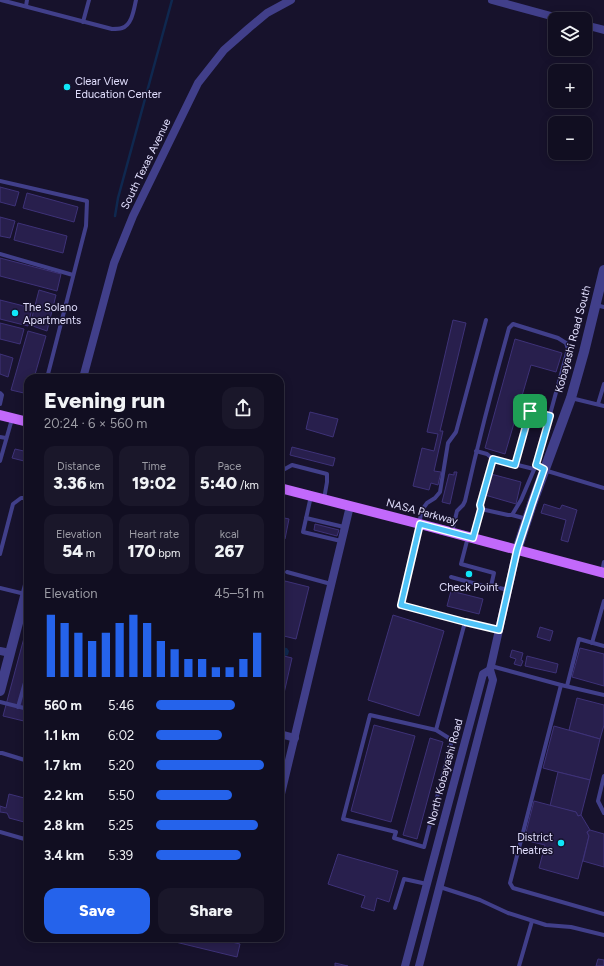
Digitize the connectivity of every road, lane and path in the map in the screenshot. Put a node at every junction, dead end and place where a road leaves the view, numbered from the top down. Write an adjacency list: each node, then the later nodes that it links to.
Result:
1 (1, 0): 7 (lane)
2 (27, 0): 7 (lane)
3 (89, 0): 9 (lane)
4 (136, 0): 9 (lane)
5 (291, 0): 19 (street, South Texas Avenue)
6 (492, 0): 8 (street)
7 (26, 6): 9 (lane)
8 (548, 15)
9 (83, 22)
10 (592, 27): 11 (street)
11 (604, 30)
12 (0, 181): 15 (lane)
13 (0, 254): 15 (lane)
14 (604, 270): 16 (street, Kobayashi Road South)
15 (73, 276): 18 (lane)
16 (600, 306): 22 (street, Kobayashi Road South)
17 (486, 320): 48 (lane)
18 (48, 374)
19 (84, 374)
20 (604, 384): 24 (lane)
21 (0, 393): 23 (lane)
22 (571, 398): 24 (lane); 36 (street, Kobayashi Road South)
23 (0, 404)
24 (598, 404): 25 (lane)
25 (604, 406)
26 (0, 415): 28 (main road)
27 (550, 416): 32 (lane); 35 (lane); 36 (lane)
28 (12, 418): 29 (main road); 31 (lane)
29 (24, 421)
30 (0, 437): 31 (lane)
31 (6, 438): 34 (lane)
32 (476, 451): 33 (lane); 50 (lane)
33 (493, 459): 35 (lane); 44 (lane)
34 (0, 461)
35 (515, 465): 36 (lane)
36 (540, 468): 38 (lane); 45 (lane); 47 (street, Kobayashi Road South)
37 (284, 469): 42 (lane)
38 (604, 488)
39 (284, 489): 40 (main road, NASA Parkway)
40 (311, 496): 42 (main road, NASA Parkway); 46 (lane)
41 (24, 498): 54 (lane)
42 (324, 499): 43 (main road, NASA Parkway)
43 (350, 506): 48 (main road, NASA Parkway); 49 (street)
44 (481, 509): 45 (lane); 51 (lane)
45 (512, 515): 47 (lane)
46 (306, 518): 49 (lane); 52 (lane)
47 (527, 519): 53 (street, Kobayashi Road South)
48 (420, 524): 50 (main road, NASA Parkway); 66 (lane)
49 (339, 527): 52 (street)
50 (452, 532): 51 (main road, NASA Parkway)
51 (471, 538): 53 (main road, NASA Parkway); 60 (lane)
52 (341, 541): 59 (street)
53 (517, 550): 57 (main road, NASA Parkway); 63 (street, North Kobayashi Road)
54 (0, 554)
55 (604, 562): 57 (lane)
56 (286, 572): 59 (lane)
57 (603, 573)
58 (450, 577): 60 (lane)
59 (331, 584): 83 (street)
60 (491, 586): 63 (lane)
61 (0, 588): 62 (lane)
62 (24, 590)
63 (508, 590): 67 (street, North Kobayashi Road)
64 (604, 603): 68 (lane)
65 (24, 609): 70 (street)
66 (465, 622): 67 (lane); 81 (lane)
67 (499, 630): 72 (street, North Kobayashi Road)
68 (592, 643): 69 (lane); 75 (lane)
69 (604, 646)
70 (5, 652): 71 (street)
71 (3, 665): 76 (street)
72 (491, 668): 73 (lane); 91 (street, North Kobayashi Road); 92 (street, North Kobayashi Road)
73 (561, 685): 75 (lane); 94 (lane)
74 (24, 686): 79 (lane)
75 (567, 686): 77 (lane)
76 (0, 690)
77 (604, 695)
78 (0, 702): 79 (lane)
79 (18, 707): 80 (lane)
80 (24, 708)
81 (436, 730): 81 (lane)
82 (284, 735): 83 (street)
83 (294, 738): 87 (street)
84 (0, 753): 85 (lane)
85 (24, 760)
86 (604, 776): 88 (lane)
87 (284, 781)
88 (604, 813)
89 (0, 832): 90 (lane)
90 (24, 839)
91 (427, 884): 92 (street); 93 (lane); 97 (street, North Kobayashi Road)
92 (440, 887): 95 (lane); 98 (street, North Kobayashi Road)
93 (395, 908)
94 (604, 914)
95 (532, 921): 96 (lane); 99 (lane)
96 (604, 935)
97 (405, 966)
98 (419, 966)
99 (519, 966)

